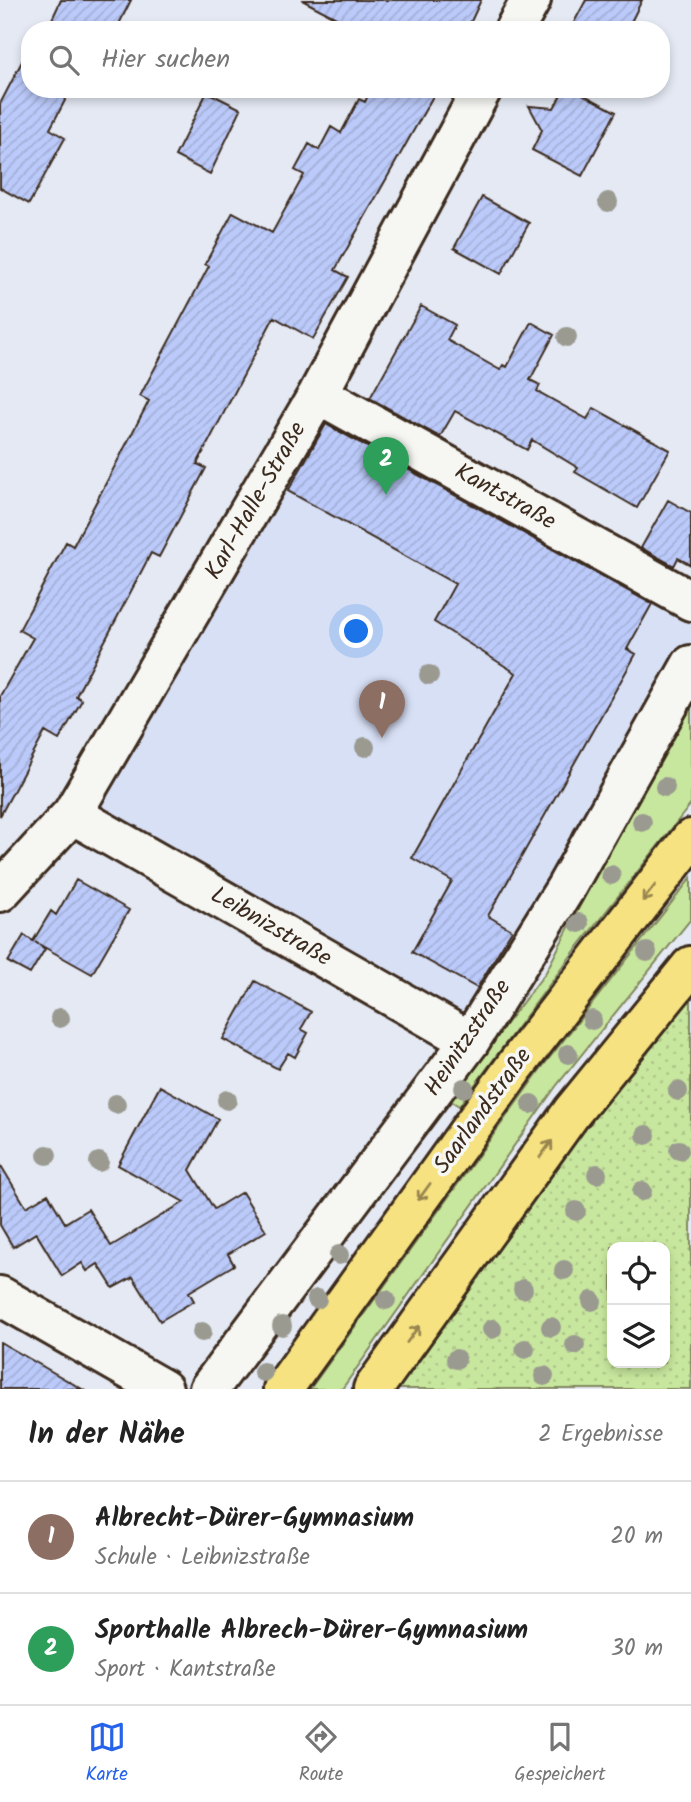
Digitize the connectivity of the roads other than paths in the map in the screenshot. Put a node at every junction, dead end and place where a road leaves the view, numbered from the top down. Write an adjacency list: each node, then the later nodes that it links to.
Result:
1 (531, 0): 2 (street)
2 (519, 21)
3 (477, 98): 4 (street, Karl-Halle-Straße)
4 (318, 394): 5 (street, Kantstraße); 7 (street, Karl-Halle-Straße)
5 (691, 601)
6 (691, 665): 11 (street, Heinitzstraße)
7 (72, 814): 9 (street, Karl-Halle-Straße); 11 (street, Leibnizstraße)
8 (691, 839): 15 (highway, Saarlandstraße, one-way to 15)
9 (0, 892)
10 (691, 966): 16 (highway, one-way to 10)
11 (470, 1041): 14 (street, Heinitzstraße)
12 (0, 1296): 13 (street)
13 (163, 1389)
14 (209, 1389)
15 (283, 1389)
16 (373, 1389)

